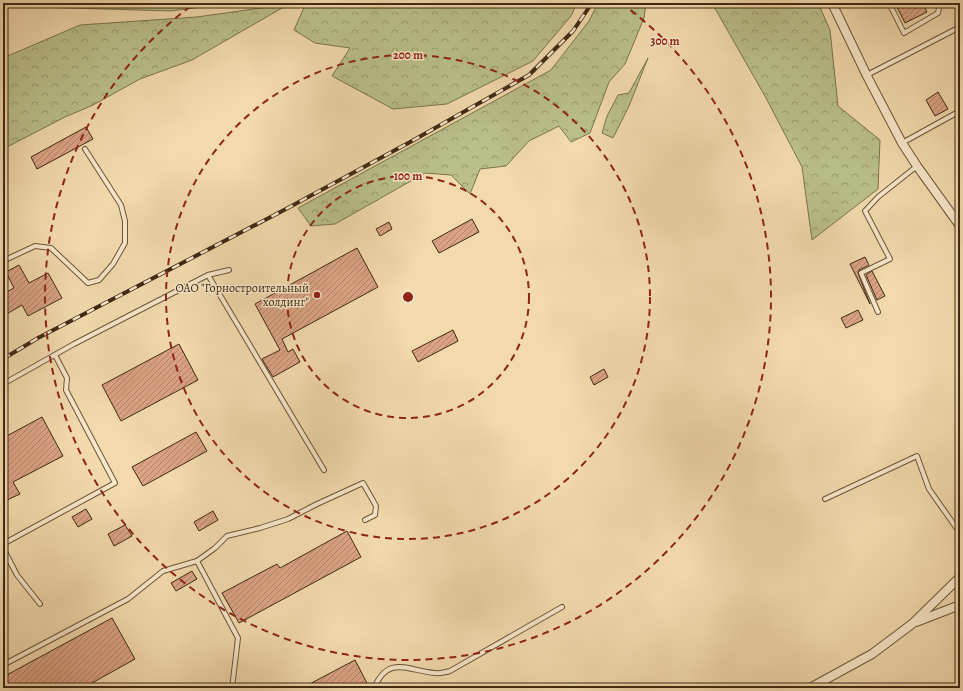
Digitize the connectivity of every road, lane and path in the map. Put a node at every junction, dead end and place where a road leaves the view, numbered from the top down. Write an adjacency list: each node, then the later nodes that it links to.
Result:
1 (889, 3): 2 (lane)
2 (940, 3)
3 (834, 4): 5 (street)
4 (960, 26): 5 (lane)
5 (866, 76): 7 (street)
6 (960, 111): 7 (lane)
7 (902, 143): 9 (street)
8 (85, 148): 11 (lane)
9 (917, 166): 10 (street); 14 (lane)
10 (960, 226)
11 (3, 261)
12 (229, 270): 13 (lane)
13 (208, 275): 15 (lane); 17 (lane)
14 (878, 312)
15 (55, 355): 16 (lane); 21 (lane)
16 (3, 384)
17 (324, 470)
18 (825, 499): 20 (lane)
19 (365, 520): 23 (lane)
20 (960, 534)
21 (3, 544)
22 (3, 548): 25 (lane)
23 (197, 561): 29 (lane); 30 (lane)
24 (960, 577): 28 (street)
25 (40, 604)
26 (960, 605): 28 (street)
27 (562, 607): 31 (lane)
28 (912, 624): 32 (street)
29 (3, 665)
30 (232, 688)
31 (374, 688)
32 (810, 688)

